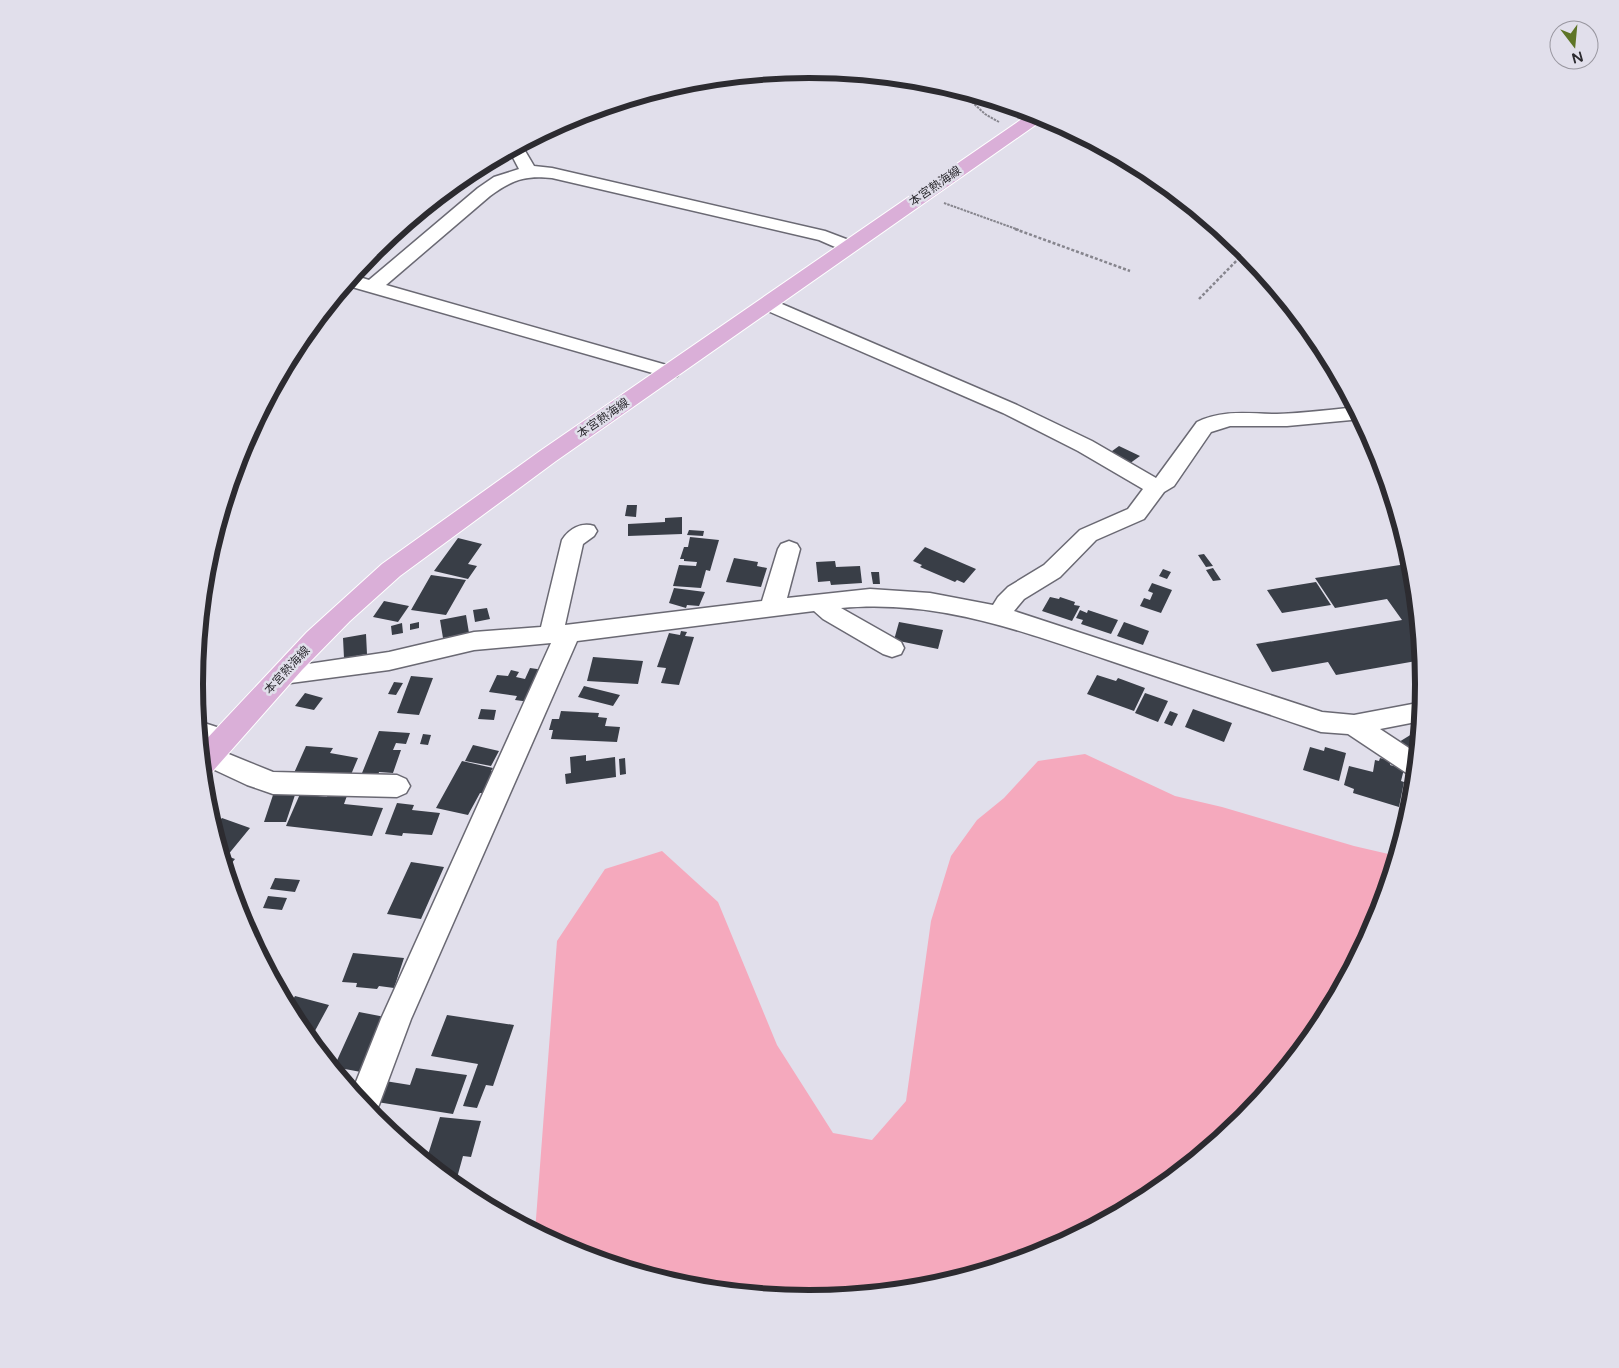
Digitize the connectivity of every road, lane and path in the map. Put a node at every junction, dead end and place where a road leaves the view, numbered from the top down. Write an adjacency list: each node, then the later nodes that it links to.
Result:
1 (969, 99): 3 (path)
2 (1031, 120): 3 (main road, 本宮熱海線)
3 (1018, 129): 6 (main road, 本宮熱海線)
4 (518, 152): 5 (street)
5 (529, 172): 7 (street); 11 (street)
6 (922, 195): 7 (main road, 本宮熱海線); 9 (path)
7 (848, 246): 13 (main road, 本宮熱海線)
8 (1240, 257): 12 (path)
9 (1130, 271)
10 (356, 282): 11 (street)
11 (372, 287): 14 (street)
12 (1199, 299)
13 (768, 304): 14 (main road, 本宮熱海線); 16 (street)
14 (670, 372): 24 (main road, 本宮熱海線)
15 (1352, 414): 16 (street)
16 (1156, 488): 21 (street)
17 (586, 530): 22 (street)
18 (789, 549): 20 (street)
19 (819, 602): 20 (street); 21 (street); 23 (street)
20 (772, 606): 22 (street)
21 (1000, 615): 26 (street)
22 (560, 634): 24 (street); 30 (street)
23 (892, 648)
24 (283, 675): 27 (main road, 本宮熱海線)
25 (1415, 712): 26 (street)
26 (1354, 725): 28 (street)
27 (208, 748): 29 (street)
28 (1411, 762)
29 (397, 786)
30 (366, 1097)

